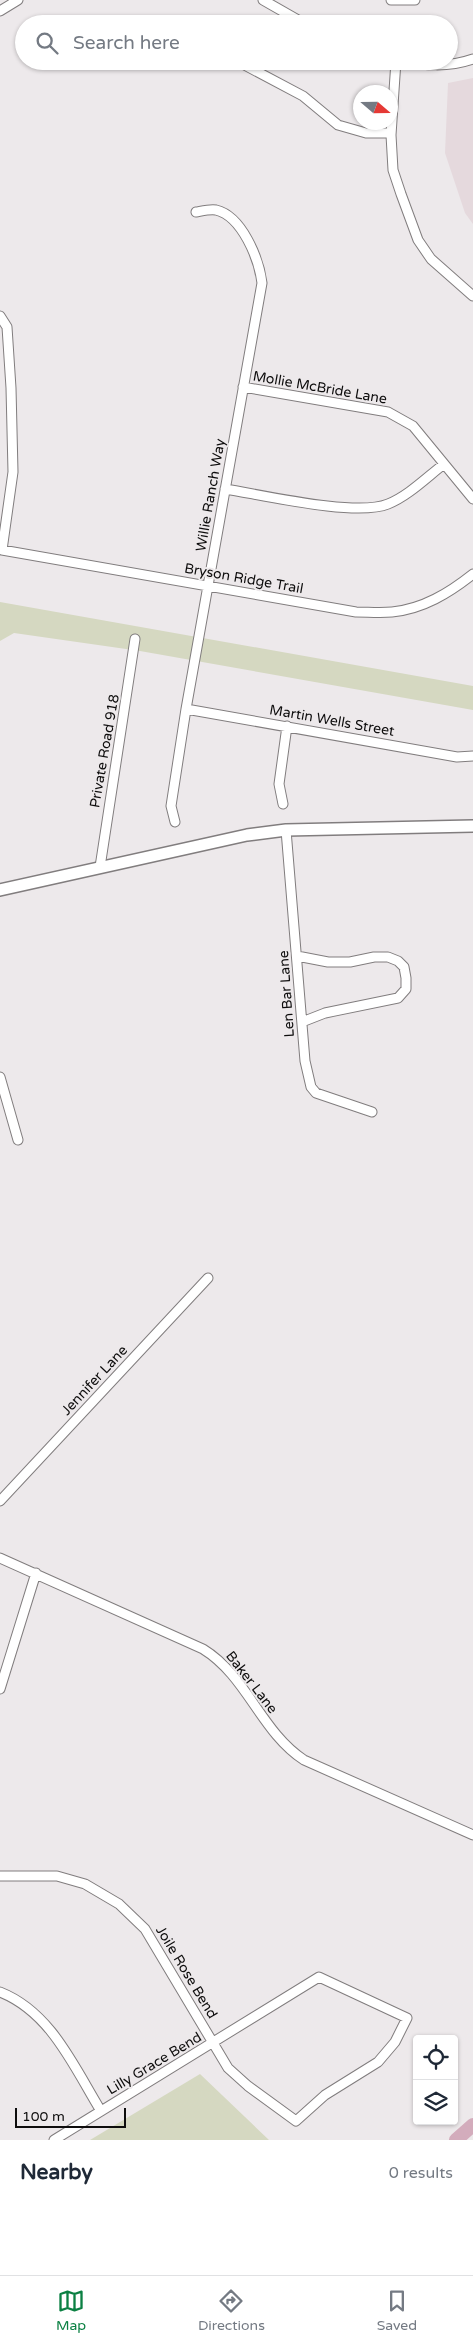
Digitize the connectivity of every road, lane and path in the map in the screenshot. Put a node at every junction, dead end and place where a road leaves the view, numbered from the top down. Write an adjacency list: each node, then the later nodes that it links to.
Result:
1 (18, 0): 5 (street)
2 (263, 0): 6 (street)
3 (391, 0): 4 (street)
4 (415, 0)
5 (0, 10)
6 (289, 15)
7 (472, 59): 8 (street)
8 (458, 63)
9 (254, 70): 11 (street)
10 (396, 70): 11 (street)
11 (391, 133): 13 (street)
12 (196, 212): 15 (street, Willie Ranch Way)
13 (473, 296)
14 (0, 316): 20 (street, Bryson Ridge Trail)
15 (243, 387): 16 (street, Mollie McBride Lane); 17 (street, Willie Ranch Way)
16 (444, 464): 17 (street); 18 (street, Mollie McBride Lane)
17 (225, 489): 20 (street, Willie Ranch Way)
18 (473, 499)
19 (472, 576): 20 (street, Bryson Ridge Trail)
20 (208, 586): 22 (street, Willie Ranch Way)
21 (135, 639): 29 (street, Private Road 918)
22 (186, 709): 23 (street, Martin Wells Street); 26 (street, Willie Ranch Way)
23 (287, 726): 24 (street, Martin Wells Street); 25 (street)
24 (473, 756)
25 (283, 804)
26 (175, 822)
27 (473, 826): 28 (street)
28 (286, 830): 29 (street); 31 (street, Len Bar Lane)
29 (100, 867): 30 (street)
30 (0, 890)
31 (296, 956): 32 (street, Len Bar Lane); 32 (street)
32 (302, 1022): 34 (street, Len Bar Lane)
33 (0, 1077): 35 (street)
34 (372, 1112)
35 (18, 1140)
36 (208, 1278): 37 (street, Jennifer Lane)
37 (0, 1501)
38 (0, 1558): 39 (street, Baker Lane)
39 (36, 1574): 40 (street); 41 (street, Baker Lane)
40 (0, 1689)
41 (473, 1835)
42 (0, 1876): 44 (street, Joile Rose Bend)
43 (0, 1992): 45 (street)
44 (212, 2043): 45 (street, Lilly Grace Bend); 46 (street, Joile Rose Bend); 46 (street, Lilly Grace Bend)
45 (101, 2111): 47 (street, Lilly Grace Bend)
46 (296, 2122)
47 (54, 2140)

